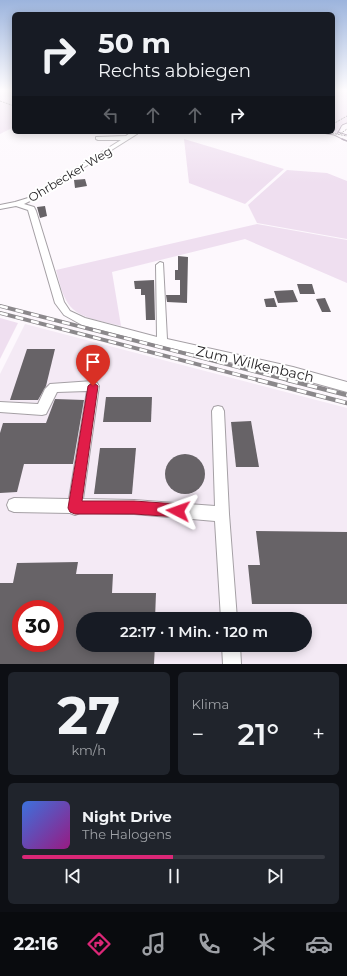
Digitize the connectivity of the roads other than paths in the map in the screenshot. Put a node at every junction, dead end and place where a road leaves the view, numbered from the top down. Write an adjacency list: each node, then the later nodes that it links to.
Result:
1 (134, 134): 3 (street, Ohrbecker Weg)
2 (98, 138): 3 (street)
3 (128, 138): 4 (street, Ohrbecker Weg)
4 (18, 204): 5 (street, Ohrbecker Weg); 7 (street, Zum Wilkenbach)
5 (0, 207)
6 (160, 265): 7 (street)
7 (162, 342): 8 (street, Zum Wilkenbach)
8 (347, 386)
9 (0, 408): 12 (street)
10 (218, 411): 13 (street)
11 (14, 506): 12 (street)
12 (75, 508): 13 (street)
13 (222, 514): 14 (street)
14 (229, 612)
15 (231, 652): 16 (street)
16 (232, 664)

